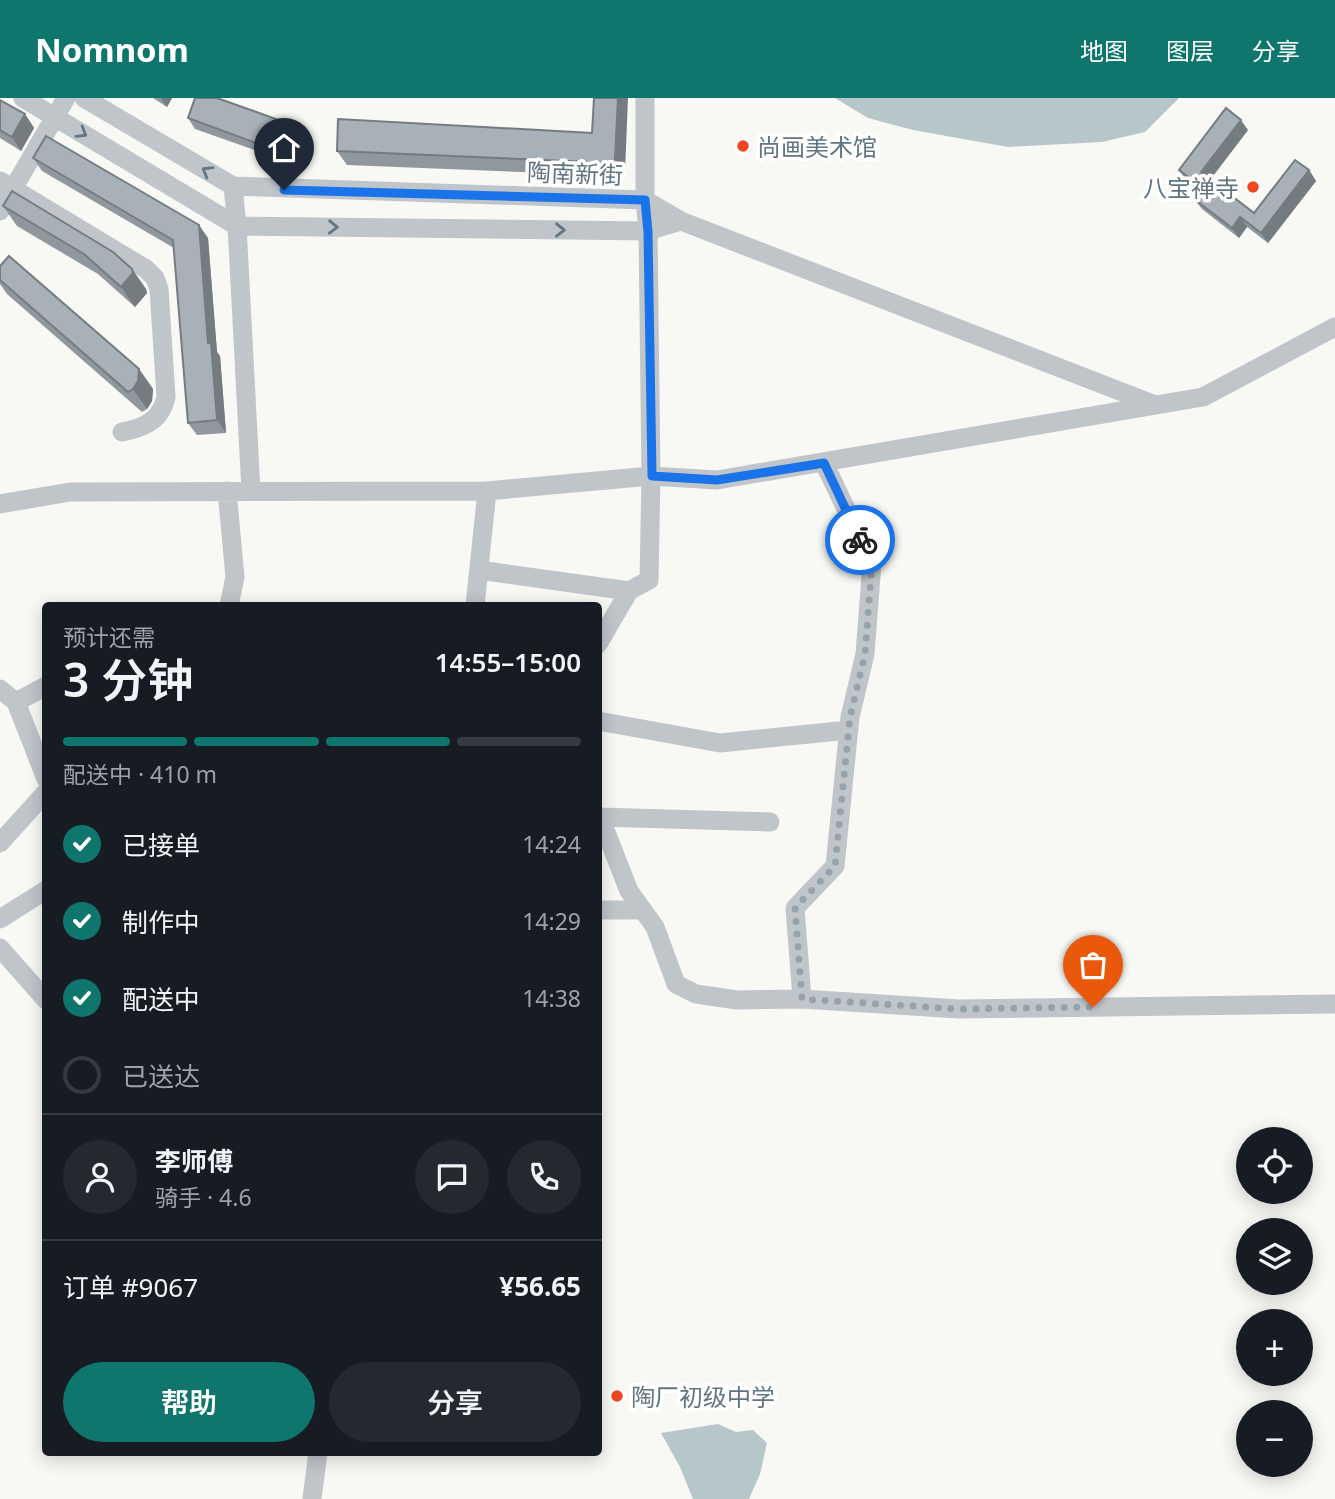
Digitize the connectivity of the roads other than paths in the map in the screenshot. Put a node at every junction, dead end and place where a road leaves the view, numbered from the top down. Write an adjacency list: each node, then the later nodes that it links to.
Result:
1 (23, 98): 5 (street)
2 (66, 98): 5 (street)
3 (84, 98): 7 (street, 陶南新街, one-way to 3)
4 (645, 98): 8 (street)
5 (55, 117): 6 (street); 11 (street, one-way to 11)
6 (7, 185): 9 (street); 15 (street)
7 (233, 186): 8 (street, 陶南新街); 11 (street)
8 (645, 200): 10 (street, 陶南新街); 12 (street)
9 (0, 211)
10 (681, 221): 12 (street); 14 (street, 陶南新街)
11 (237, 226): 12 (street, one-way to 12); 19 (street)
12 (648, 232): 17 (street)
13 (1335, 327): 14 (street)
14 (1154, 405): 16 (street)
15 (122, 432)
16 (824, 463): 17 (street); 31 (street)
17 (652, 476): 20 (street); 23 (street)
18 (227, 491): 19 (street); 21 (street); 24 (street)
19 (251, 491): 20 (street)
20 (487, 491): 22 (street)
21 (0, 504)
22 (479, 570): 23 (street); 25 (street)
23 (629, 591): 26 (street)
24 (230, 602)
25 (475, 602)
26 (602, 637)
27 (42, 688): 29 (street)
28 (0, 689): 29 (street)
29 (16, 702): 32 (street)
30 (602, 722): 31 (street)
31 (849, 730): 44 (street)
32 (42, 769)
33 (42, 796): 37 (street)
34 (602, 817): 35 (street)
35 (770, 822)
36 (602, 824): 39 (street)
37 (0, 843)
38 (42, 893): 41 (street)
39 (643, 909): 40 (street); 44 (street)
40 (602, 910)
41 (0, 919)
42 (0, 948): 43 (street)
43 (42, 995)
44 (802, 999): 45 (street)
45 (1335, 1004)
46 (317, 1456): 47 (street)
47 (312, 1499)

